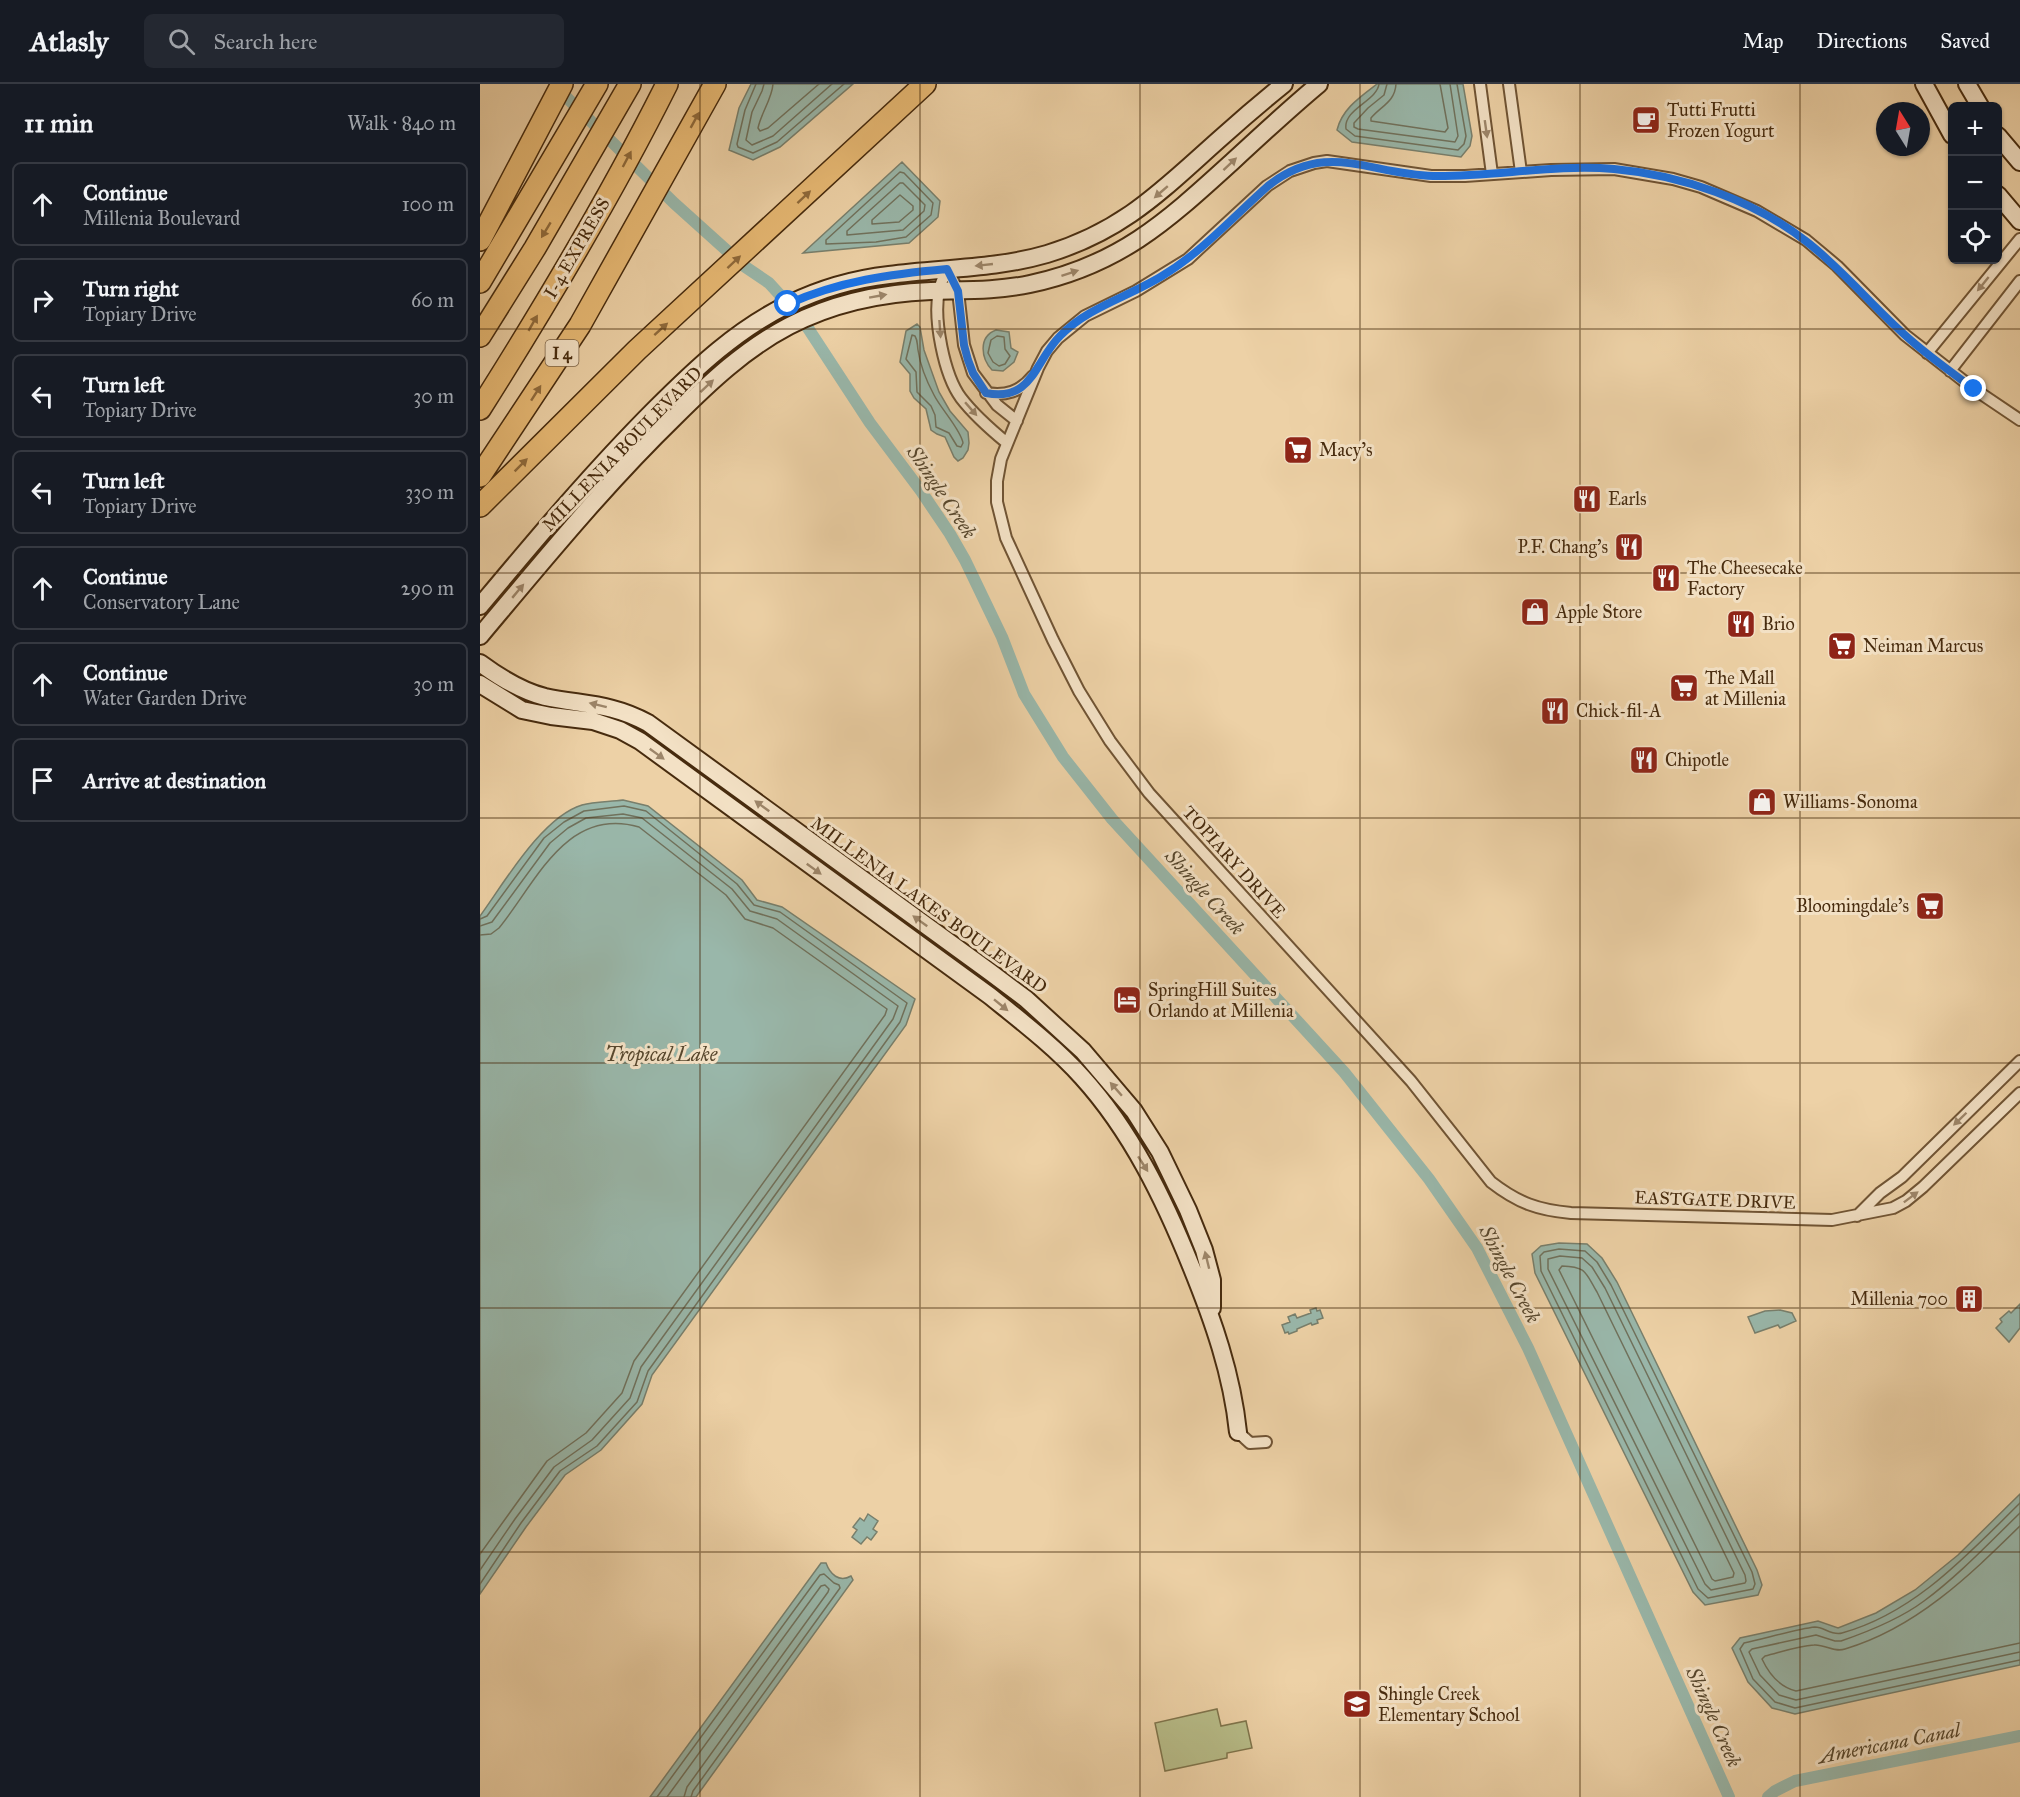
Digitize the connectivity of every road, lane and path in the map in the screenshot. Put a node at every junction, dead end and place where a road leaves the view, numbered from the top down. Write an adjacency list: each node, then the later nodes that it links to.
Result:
1 (562, 84): 22 (highway)
2 (597, 84): 25 (highway)
3 (667, 84): 33 (highway, I-4 EXPRESS, one-way to 3)
4 (715, 84): 37 (highway, I 4, one-way to 4)
5 (926, 84): 38 (highway, one-way to 5)
6 (1284, 84): 23 (street, MILLENIA BOULEVARD, one-way to 23)
7 (1319, 84): 27 (street, MILLENIA BOULEVARD, one-way to 7)
8 (1480, 84): 18 (street, one-way to 18)
9 (1509, 84): 17 (street)
10 (1924, 84): 14 (street)
11 (1967, 84): 13 (street)
12 (629, 86): 28 (highway, I-4 EXPRESS, one-way to 28)
13 (1978, 102)
14 (1948, 126)
15 (2002, 140): 16 (street)
16 (2020, 162)
17 (1521, 172): 18 (street, TOPIARY DRIVE); 29 (street, TOPIARY DRIVE)
18 (1492, 174): 30 (street, TOPIARY DRIVE)
19 (2002, 200): 20 (street)
20 (2020, 221)
21 (2020, 239): 29 (street, one-way to 29)
22 (480, 240)
23 (947, 269): 26 (street); 27 (street); 39 (street, MILLENIA BOULEVARD)
24 (2020, 281): 31 (street)
25 (480, 282)
26 (939, 291): 27 (street, MILLENIA BOULEVARD); 36 (street, one-way to 36); 40 (street, MILLENIA BOULEVARD, one-way to 26)
27 (958, 291): 32 (street)
28 (480, 336)
29 (1927, 353): 31 (street, TOPIARY DRIVE)
30 (1038, 368): 32 (street, TOPIARY DRIVE); 35 (street, TOPIARY DRIVE)
31 (1950, 371): 34 (street, TOPIARY DRIVE)
32 (986, 393): 35 (street)
33 (480, 409)
34 (2020, 420)
35 (1017, 421): 36 (street, TOPIARY DRIVE)
36 (1007, 443): 45 (street, TOPIARY DRIVE)
37 (480, 476)
38 (480, 506)
39 (480, 606)
40 (480, 636)
41 (480, 663): 47 (street, MILLENIA LAKES BOULEVARD, one-way to 41)
42 (480, 684): 47 (street, MILLENIA LAKES BOULEVARD, one-way to 47)
43 (2020, 1061): 46 (street, one-way to 46)
44 (2020, 1093): 46 (street, EASTGATE DRIVE, one-way to 44)
45 (1571, 1213): 46 (street, EASTGATE DRIVE)
46 (1857, 1216)
47 (1212, 1318): 48 (street, MILLENIA LAKES BOULEVARD)
48 (1238, 1432): 49 (street)
49 (1266, 1442)

